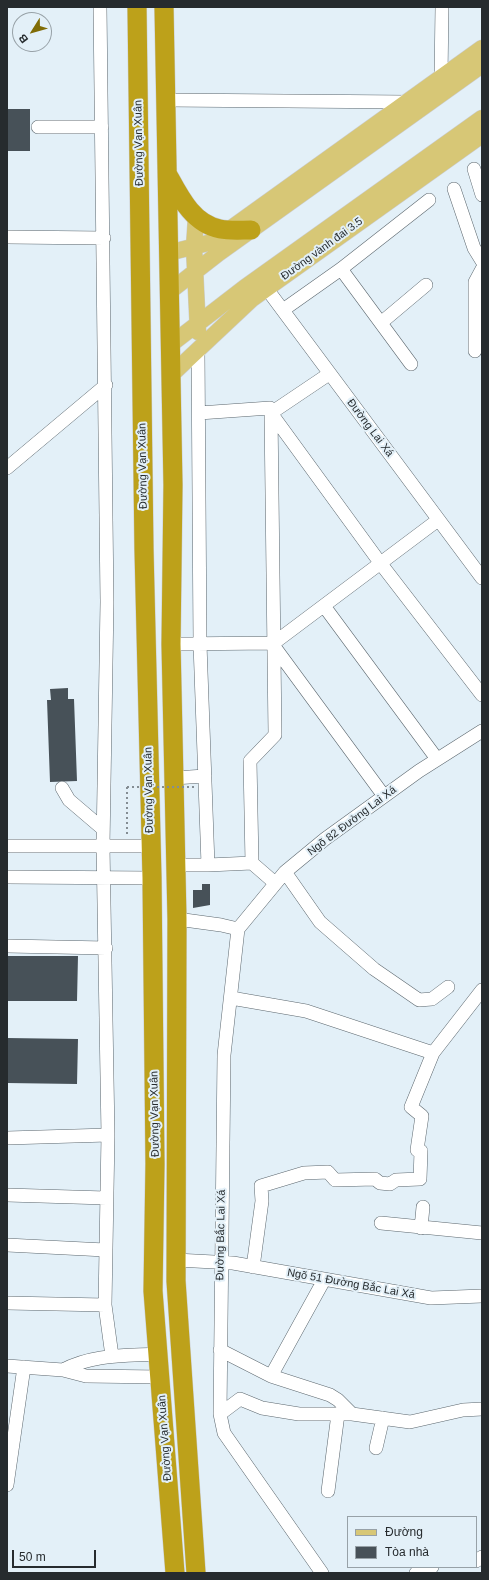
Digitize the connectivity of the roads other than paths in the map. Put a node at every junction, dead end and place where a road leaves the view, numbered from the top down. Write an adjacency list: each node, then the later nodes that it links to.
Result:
1 (100, 7): 12 (street)
2 (138, 7): 46 (highway, Đường Vạn Xuân)
3 (164, 7): 8 (highway, Đường Vạn Xuân)
4 (442, 7): 7 (street)
5 (482, 48): 7 (main road)
6 (482, 65): 21 (main road)
7 (441, 78): 9 (main road)
8 (166, 100): 9 (street); 15 (highway, Đường Vạn Xuân)
9 (407, 102): 20 (main road)
10 (482, 118): 30 (main road, Đường vành đai 3.5)
11 (38, 127): 12 (street)
12 (102, 127): 23 (street)
13 (482, 135): 30 (main road, Đường vành đai 3.5)
14 (474, 169): 17 (street)
15 (167, 173): 19 (highway); 25 (highway, Đường Vạn Xuân)
16 (454, 189): 26 (street)
17 (482, 195)
18 (429, 200): 27 (street)
19 (196, 217): 20 (highway); 24 (main road)
20 (230, 230): 21 (highway); 24 (main road)
21 (251, 230): 29 (main road)
22 (7, 237): 23 (street)
23 (104, 238): 42 (street)
24 (194, 247): 25 (main road); 29 (main road)
25 (168, 253): 32 (highway, Đường Vạn Xuân)
26 (482, 261)
27 (341, 269): 33 (street); 34 (street)
28 (482, 269): 38 (street)
29 (195, 272): 32 (main road); 35 (main road)
30 (263, 283): 33 (street, Đường Lai Xá); 35 (main road, Đường vành đai 3.5); 37 (main road, Đường vành đai 3.5)
31 (426, 285): 34 (street)
32 (169, 292): 36 (highway, Đường Vạn Xuân)
33 (283, 310): 40 (street, Đường Lai Xá)
34 (382, 322): 39 (street)
35 (198, 324): 36 (main road, Đường vành đai 3.5); 37 (main road)
36 (170, 345): 41 (highway, Đường Vạn Xuân)
37 (198, 350): 41 (main road, Đường vành đai 3.5); 43 (street)
38 (475, 351)
39 (411, 364)
40 (329, 374): 44 (street); 48 (street, Đường Lai Xá)
41 (170, 376): 47 (highway, Đường Vạn Xuân)
42 (106, 385): 45 (street); 62 (street)
43 (199, 413): 44 (street); 53 (street)
44 (271, 413): 49 (street); 54 (street)
45 (7, 468)
46 (144, 485): 47 (highway); 65 (highway, Đường Vạn Xuân)
47 (172, 485): 52 (highway, Đường Vạn Xuân)
48 (438, 520): 49 (street); 50 (street, Đường Lai Xá)
49 (381, 564): 51 (street); 55 (street)
50 (482, 578)
51 (324, 606): 54 (street); 57 (street)
52 (171, 644): 53 (street); 59 (highway, Đường Vạn Xuân)
53 (200, 644): 54 (street); 58 (street)
54 (274, 644): 61 (street); 66 (street)
55 (482, 695)
56 (482, 731): 57 (street, Ngõ 82 Đường Lai Xá)
57 (438, 759): 61 (street, Ngõ 82 Đường Lai Xá)
58 (205, 776): 59 (street); 68 (street)
59 (174, 778): 67 (highway, Đường Vạn Xuân)
60 (62, 788): 62 (street)
61 (384, 796): 69 (street, Ngõ 82 Đường Lai Xá)
62 (103, 830): 64 (street)
63 (7, 846): 64 (street)
64 (103, 846): 65 (street); 71 (street)
65 (150, 846): 72 (highway, Đường Vạn Xuân)
66 (252, 863): 68 (street); 73 (street)
67 (176, 865): 68 (street); 74 (highway, Đường Vạn Xuân)
68 (208, 865)
69 (285, 872): 73 (street, Ngõ 82 Đường Lai Xá); 78 (street)
70 (7, 877): 71 (street)
71 (105, 877): 72 (street); 77 (street)
72 (152, 878): 100 (highway, Đường Vạn Xuân)
73 (275, 883): 75 (street, Ngõ 82 Đường Lai Xá)
74 (177, 919): 75 (street); 92 (highway, Đường Vạn Xuân)
75 (238, 930): 80 (street, Đường Bắc Lai Xá)
76 (7, 946): 77 (street)
77 (106, 948): 82 (street)
78 (448, 987)
79 (482, 990): 81 (street)
80 (231, 998): 81 (street); 93 (street, Đường Bắc Lai Xá)
81 (433, 1053): 94 (street)
82 (108, 1135): 83 (street); 85 (street)
83 (7, 1138)
84 (7, 1195): 85 (street)
85 (106, 1198): 91 (street)
86 (423, 1207): 88 (street)
87 (381, 1223): 88 (street)
88 (421, 1228): 89 (street)
89 (482, 1233)
90 (7, 1245): 91 (street)
91 (105, 1250): 98 (street)
92 (176, 1260): 93 (street, Ngõ 51 Đường Bắc Lai Xá); 117 (highway, Đường Vạn Xuân)
93 (220, 1262): 94 (street, Ngõ 51 Đường Bắc Lai Xá); 99 (street, Đường Bắc Lai Xá)
94 (253, 1267): 95 (street, Ngõ 51 Đường Bắc Lai Xá)
95 (324, 1280): 96 (street, Ngõ 51 Đường Bắc Lai Xá); 105 (street)
96 (482, 1296)
97 (7, 1303): 98 (street)
98 (105, 1305): 101 (street)
99 (220, 1350): 105 (street); 108 (street, Đường Bắc Lai Xá)
100 (158, 1354): 101 (street); 106 (highway, Đường Vạn Xuân)
101 (112, 1356): 104 (street)
102 (7, 1366): 103 (street)
103 (24, 1367): 104 (street); 113 (street)
104 (63, 1370): 106 (street)
105 (271, 1376): 110 (street)
106 (160, 1377): 116 (highway, Đường Vạn Xuân)
107 (482, 1409): 111 (street)
108 (220, 1414): 109 (street); 118 (street, Đường Bắc Lai Xá)
109 (338, 1414): 110 (street); 114 (street)
110 (352, 1414): 111 (street)
111 (383, 1418): 112 (street)
112 (376, 1448)
113 (7, 1485)
114 (328, 1491)
115 (429, 1568): 119 (street)
116 (175, 1573)
117 (196, 1573)
118 (322, 1573)
119 (416, 1573)

